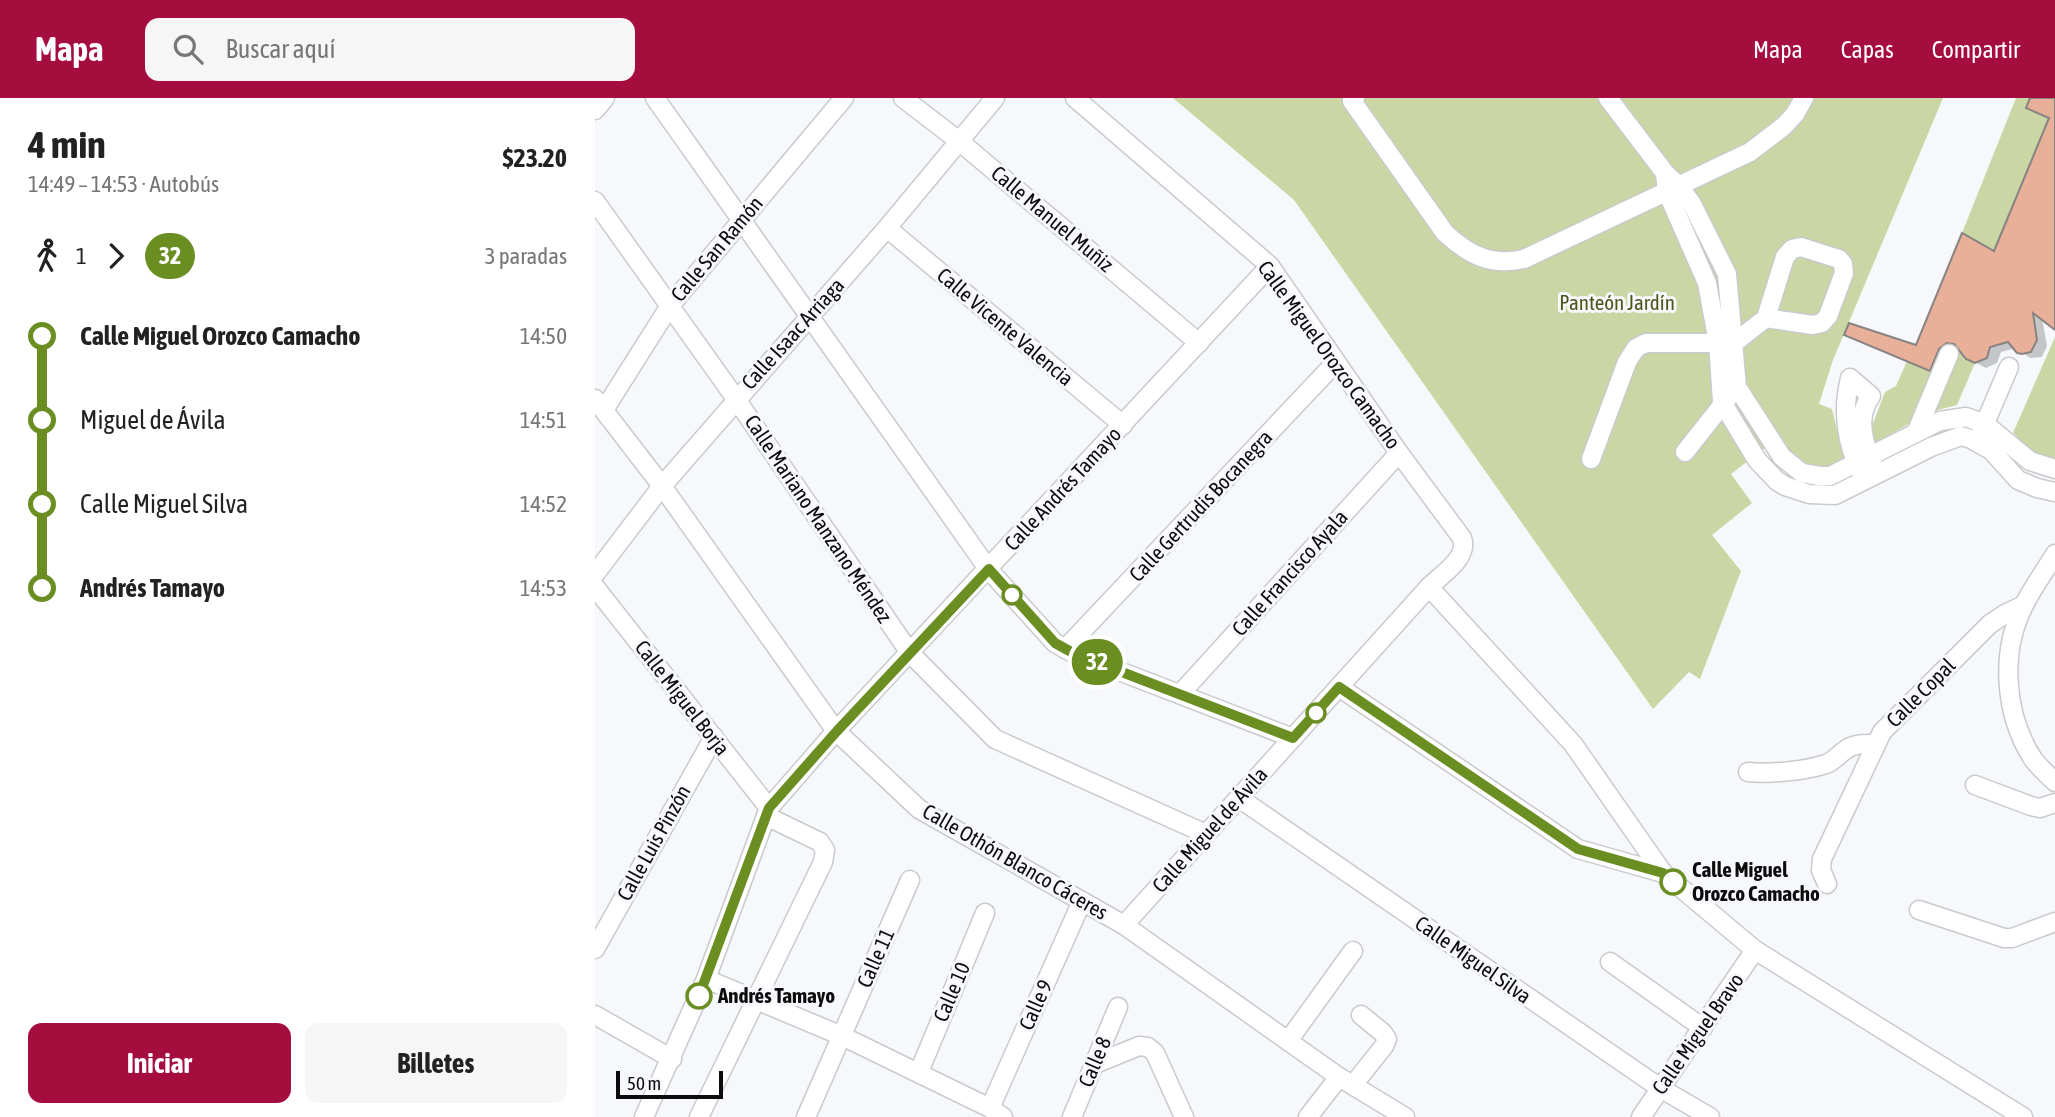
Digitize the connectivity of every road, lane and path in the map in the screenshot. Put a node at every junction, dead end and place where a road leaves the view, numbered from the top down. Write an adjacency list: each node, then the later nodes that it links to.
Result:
1 (605, 98): 10 (street)
2 (655, 98): 14 (street)
3 (844, 98): 14 (street, Calle San Ramón)
4 (903, 98): 11 (street, Calle Manuel Muñiz)
5 (995, 98): 11 (street, Calle Isaac Arriaga)
6 (1075, 98): 16 (street, Calle Miguel Orozco Camacho)
7 (1608, 98): 12 (street)
8 (1804, 98): 12 (street)
9 (1351, 99): 12 (street)
10 (595, 110)
11 (959, 141): 15 (street, Calle Isaac Arriaga); 20 (street, Calle Manuel Muñiz)
12 (1673, 189): 21 (street)
13 (595, 201): 17 (street, Calle Mariano Manzano Méndez)
14 (741, 220): 17 (street, Calle San Ramón); 18 (street)
15 (887, 228): 18 (street, Calle Isaac Arriaga); 30 (street, Calle Vicente Valencia)
16 (1270, 266): 20 (street, Calle Andrés Tamayo); 23 (street, Calle Miguel Orozco Camacho)
17 (669, 307): 26 (street, Calle Mariano Manzano Méndez); 28 (street, Calle San Ramón)
18 (808, 317): 26 (street, Calle Isaac Arriaga); 43 (street)
19 (1766, 318): 19 (street); 21 (street)
20 (1199, 343): 30 (street, Calle Andrés Tamayo)
21 (1726, 343): 25 (street); 27 (street); 35 (street)
22 (1949, 354): 31 (street)
23 (1336, 362): 34 (street, Calle Miguel Orozco Camacho); 48 (street, Calle Gertrudis Bocanegra)
24 (2009, 367): 29 (street)
25 (1737, 387): 27 (street); 36 (street)
26 (736, 399): 39 (street, Calle Isaac Arriaga); 49 (street, Calle Mariano Manzano Méndez)
27 (1722, 402): 33 (street); 38 (street)
28 (599, 405): 39 (street, Calle Othón Blanco Cáceres)
29 (1985, 424): 31 (street); 32 (street); 37 (street)
30 (1123, 425): 43 (street, Calle Andrés Tamayo)
31 (1916, 433): 36 (street)
32 (1977, 442): 38 (street); 40 (street)
33 (1685, 452)
34 (1399, 453): 41 (street, Calle Miguel Orozco Camacho); 51 (street, Calle Francisco Ayala)
35 (1591, 459)
36 (1863, 459): 36 (street); 38 (street)
37 (2055, 469)
38 (1871, 478)
39 (662, 486): 44 (street, Calle Isaac Arriaga); 52 (street, Calle Othón Blanco Cáceres)
40 (2055, 492)
41 (1464, 548): 46 (street, Calle Miguel de Ávila)
42 (2055, 554): 47 (street)
43 (989, 569): 48 (street); 49 (street, Calle Andrés Tamayo)
44 (595, 574)
45 (595, 587): 53 (street, Calle Miguel Borja)
46 (1429, 587): 50 (street, Calle Miguel de Ávila); 63 (street)
47 (2024, 605): 55 (street, Calle Copal); 57 (street)
48 (1065, 649): 51 (street)
49 (910, 653): 52 (street, Calle Andrés Tamayo); 62 (street, Calle Mariano Manzano Méndez)
50 (1339, 687): 54 (street, Calle Miguel de Ávila); 63 (street)
51 (1181, 693): 54 (street)
52 (837, 731): 61 (street, Calle Andrés Tamayo); 66 (street, Calle Othón Blanco Cáceres)
53 (713, 737): 61 (street, Calle Miguel Borja); 71 (street, Calle Luis Pinzón)
54 (1293, 738): 59 (street, Calle Miguel de Ávila)
55 (1876, 744): 56 (street); 65 (street, Calle Copal)
56 (1748, 772)
57 (2055, 782)
58 (1975, 785): 60 (street)
59 (1239, 798): 62 (street, Calle Miguel de Ávila); 87 (street, Calle Miguel Silva)
60 (2055, 803)
61 (768, 812): 75 (street, Calle Andrés Tamayo); 76 (street)
62 (1206, 834): 70 (street, Calle Miguel de Ávila)
63 (1663, 873): 72 (street)
64 (910, 880): 81 (street, Calle 11)
65 (1827, 884)
66 (1083, 901): 70 (street, Calle Othón Blanco Cáceres); 88 (street, Calle 9)
67 (1919, 910): 69 (street)
68 (985, 912): 85 (street, Calle 10)
69 (2055, 922)
70 (1124, 925): 82 (street, Calle Othón Blanco Cáceres)
71 (595, 949)
72 (1755, 950): 80 (street, Calle Miguel Bravo); 98 (street)
73 (1353, 951): 82 (street)
74 (1610, 962): 80 (street)
75 (706, 979): 76 (street); 83 (street, Calle Andrés Tamayo)
76 (757, 1000): 81 (street); 91 (street)
77 (1118, 1007): 84 (street, Calle 8)
78 (595, 1015): 83 (street)
79 (1361, 1015): 86 (street)
80 (1703, 1028): 87 (street, Calle Miguel Bravo)
81 (842, 1036): 85 (street); 92 (street, Calle 11)
82 (1288, 1041): 86 (street, Calle Othón Blanco Cáceres)
83 (672, 1059): 90 (street, Calle Andrés Tamayo)
84 (1095, 1064): 89 (street); 93 (street, Calle 8)
85 (919, 1072): 88 (street)
86 (1346, 1081): 94 (street); 95 (street, Calle Othón Blanco Cáceres)
87 (1660, 1088): 96 (street, Calle Miguel Bravo); 97 (street, Calle Miguel Silva)
88 (997, 1113)
89 (1181, 1116)
90 (645, 1117)
91 (699, 1117)
92 (807, 1117)
93 (1072, 1117)
94 (1308, 1117)
95 (1405, 1117)
96 (1641, 1117)
97 (1710, 1117)
98 (2023, 1117)

